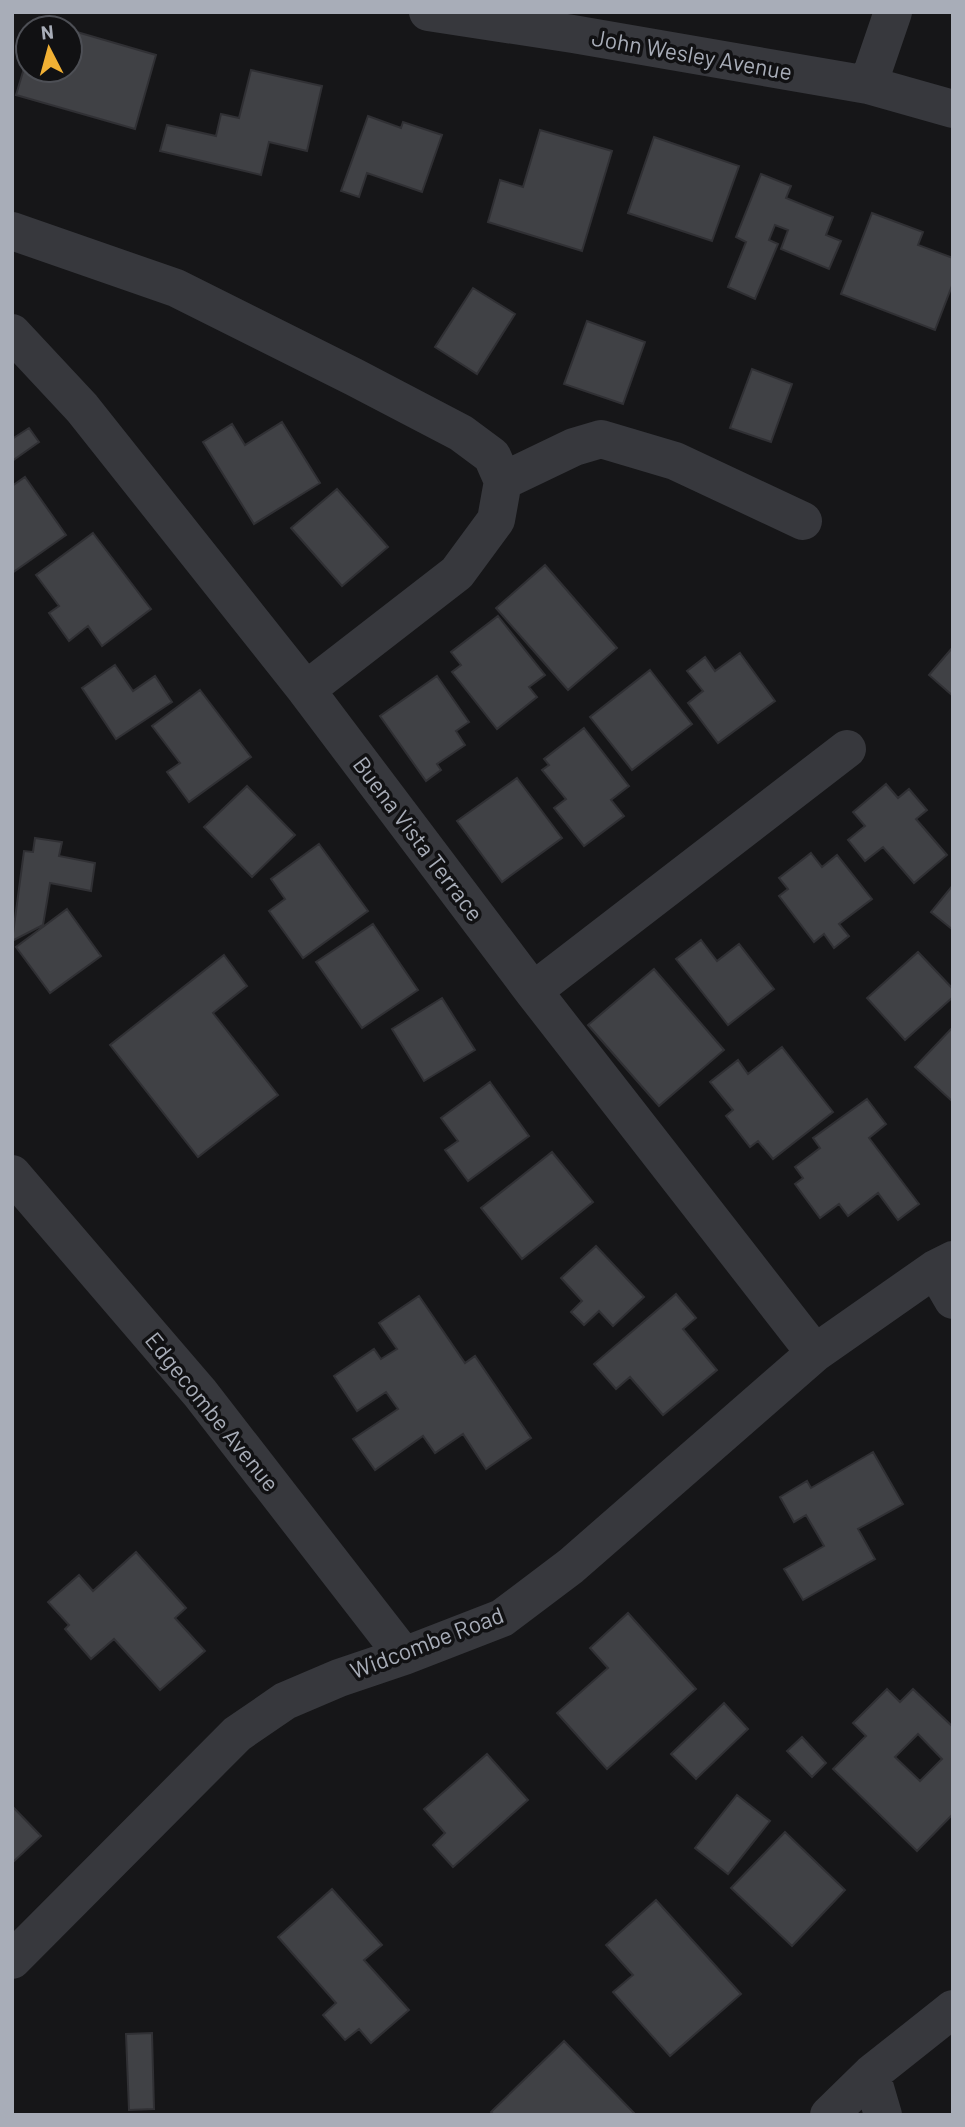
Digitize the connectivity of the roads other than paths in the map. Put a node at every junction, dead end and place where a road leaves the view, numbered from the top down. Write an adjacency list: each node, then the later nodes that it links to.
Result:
1 (428, 12): 3 (street, John Wesley Avenue)
2 (893, 12): 3 (street)
3 (868, 85): 4 (street, John Wesley Avenue)
4 (953, 109)
5 (12, 231): 7 (street)
6 (12, 333): 9 (street, Buena Vista Terrace)
7 (503, 481): 8 (street); 9 (street)
8 (803, 521)
9 (306, 690): 11 (street, Buena Vista Terrace)
10 (847, 750): 11 (street)
11 (533, 992): 14 (street, Buena Vista Terrace)
12 (12, 1174): 15 (street, Edgecombe Avenue)
13 (947, 1276): 14 (street, Widcombe Road)
14 (815, 1353): 15 (street, Widcombe Road)
15 (404, 1656): 16 (street, Widcombe Road)
16 (12, 1959)
17 (953, 2009): 18 (street)
18 (871, 2074): 19 (street); 20 (street)
19 (829, 2115)
20 (883, 2115)

